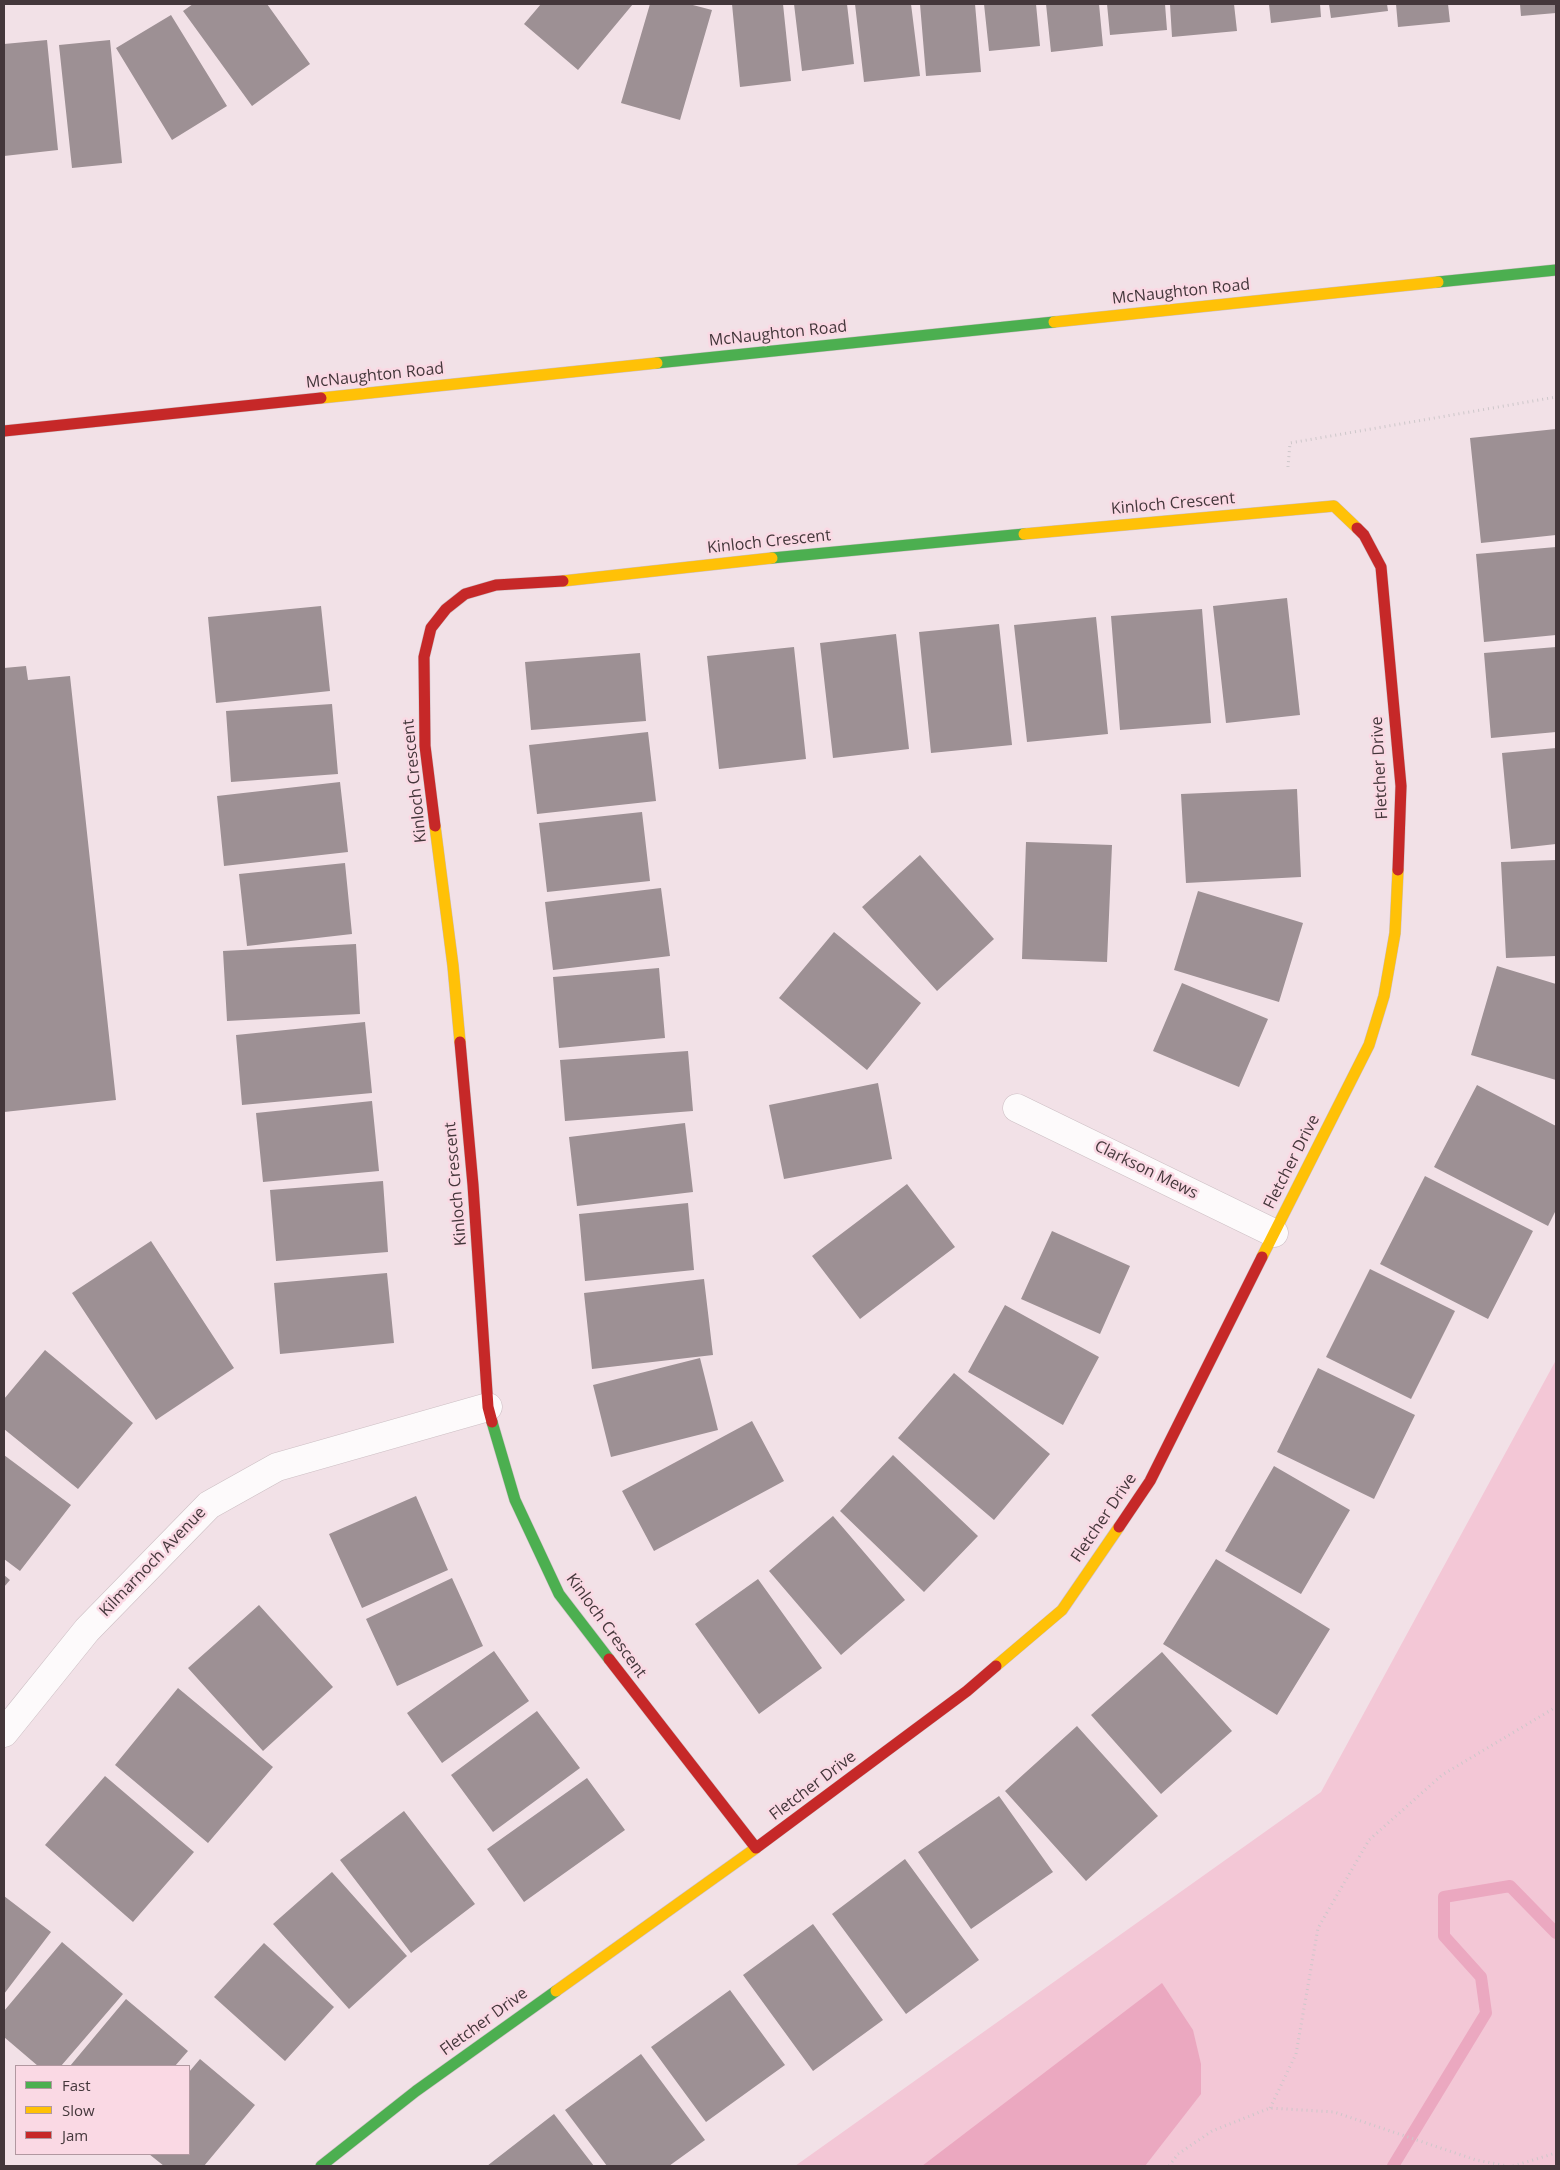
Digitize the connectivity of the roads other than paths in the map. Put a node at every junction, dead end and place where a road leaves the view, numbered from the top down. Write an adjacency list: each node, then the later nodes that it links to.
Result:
1 (1556, 270): 2 (street, McNaughton Road)
2 (4, 431)
3 (1381, 566): 5 (street, Fletcher Drive); 6 (street, Kinloch Crescent)
4 (1017, 1108): 5 (street, Clarkson Mews)
5 (1274, 1232): 8 (street, Fletcher Drive)
6 (488, 1407): 7 (street, Kilmarnoch Avenue); 8 (street, Kinloch Crescent)
7 (4, 1733)
8 (756, 1848): 9 (street, Fletcher Drive)
9 (321, 2166)

